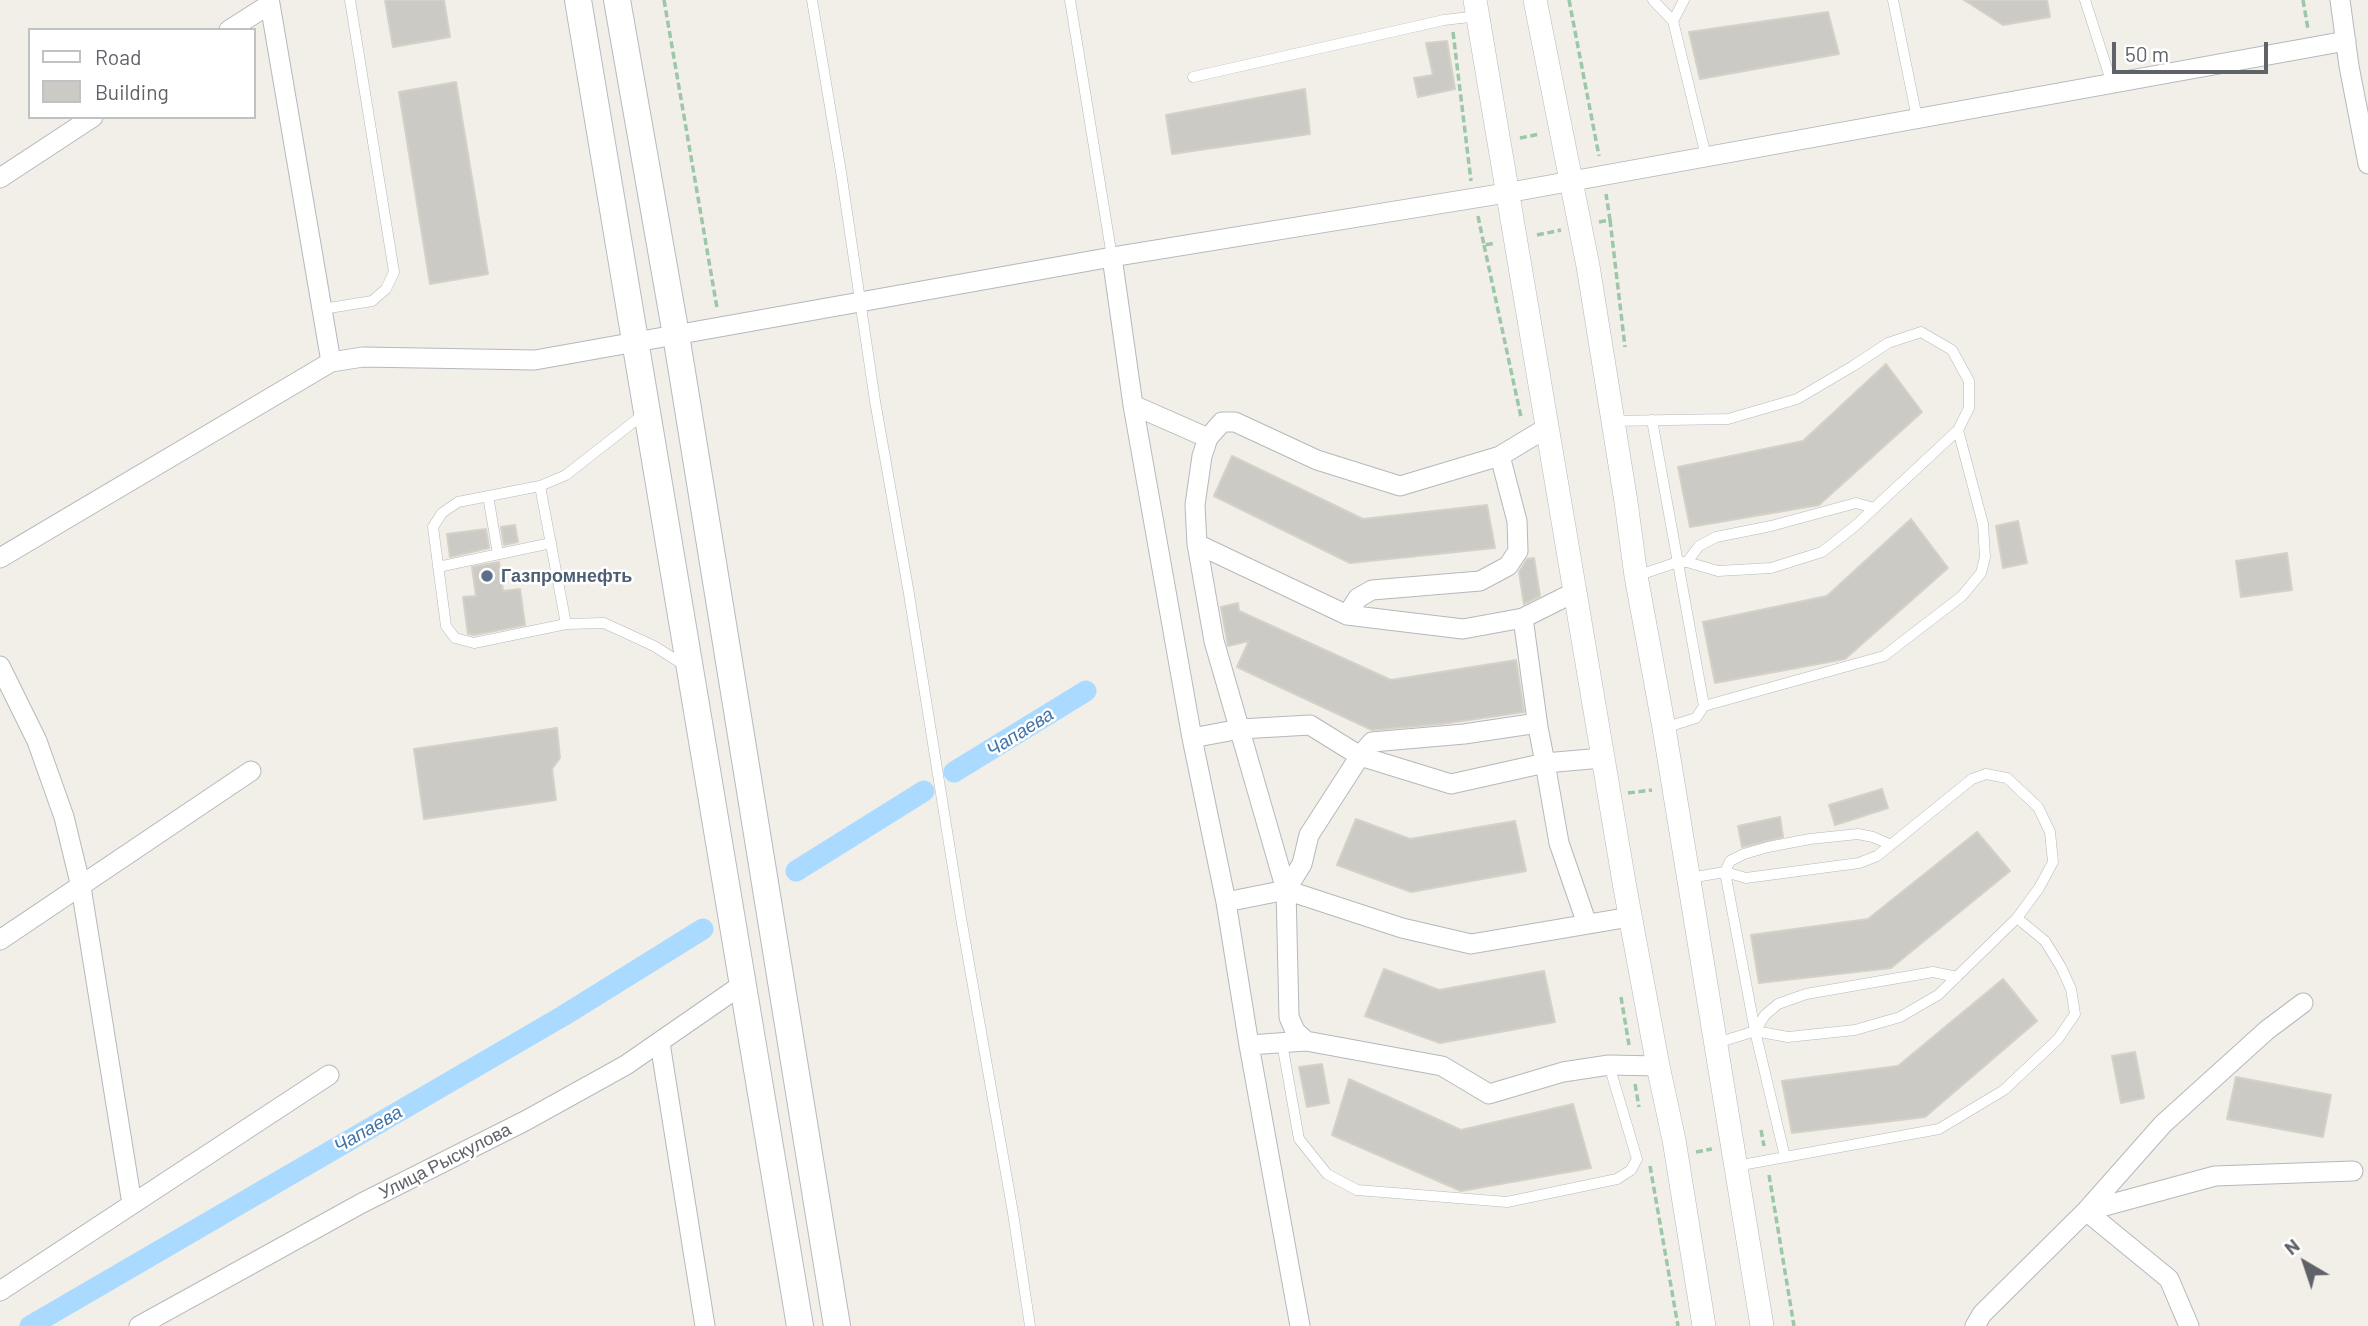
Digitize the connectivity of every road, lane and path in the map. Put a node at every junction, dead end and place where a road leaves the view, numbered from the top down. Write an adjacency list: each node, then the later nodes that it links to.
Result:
1 (350, 0): 41 (lane)
2 (578, 0): 44 (main road)
3 (617, 0): 43 (main road)
4 (664, 0): 42 (path)
5 (812, 0): 40 (lane)
6 (1070, 0): 39 (lane)
7 (1535, 0): 26 (street)
8 (1569, 0): 31 (path)
9 (1653, 0): 18 (lane)
10 (1684, 0): 18 (lane)
11 (1893, 0): 24 (lane)
12 (2085, 0): 23 (lane)
13 (2303, 0): 21 (path)
14 (2340, 0): 20 (street)
15 (270, 2): 19 (street); 41 (street)
16 (1477, 8): 17 (lane); 27 (street)
17 (1452, 19): 22 (lane); 28 (path)
18 (1673, 21): 29 (lane)
19 (232, 28)
20 (2346, 41): 21 (street); 30 (street)
21 (2312, 49): 23 (street)
22 (1193, 77)
23 (2113, 85): 24 (street)
24 (1917, 117): 29 (street)
25 (90, 119): 32 (street)
26 (1560, 131): 27 (path); 33 (street)
27 (1498, 141): 28 (path); 34 (street)
28 (1466, 146): 35 (path)
29 (1706, 156): 31 (street)
30 (2368, 164)
31 (1603, 174): 33 (street); 36 (path)
32 (0, 178)
33 (1570, 180): 34 (street); 37 (street)
34 (1506, 193): 35 (street); 38 (street)
35 (1474, 198): 38 (path); 39 (street)
36 (1611, 220): 37 (path); 45 (path)
37 (1580, 226): 38 (path); 50 (street)
38 (1515, 240): 51 (street)
39 (1112, 257): 40 (street); 47 (street)
40 (859, 303): 42 (street); 118 (lane)
41 (323, 309): 46 (street)
42 (720, 327): 43 (street)
43 (676, 335): 44 (street); 117 (main road)
44 (636, 343): 46 (street); 48 (main road)
45 (1626, 354)
46 (331, 362): 61 (street)
47 (1133, 405): 53 (street); 75 (street)
48 (647, 411): 55 (lane); 70 (main road)
49 (1652, 420): 50 (lane); 52 (lane); 62 (lane)
50 (1613, 421): 64 (street)
51 (1548, 427): 54 (street); 65 (street)
52 (1958, 430): 57 (lane); 71 (lane)
53 (1208, 438): 54 (street); 59 (street)
54 (1500, 456): 66 (street)
55 (540, 486): 56 (lane); 58 (lane)
56 (488, 496): 60 (lane); 63 (lane)
57 (1874, 508): 62 (lane); 62 (lane)
58 (551, 543): 60 (lane); 68 (lane)
59 (1197, 544): 66 (street); 73 (street)
60 (498, 554): 63 (lane)
61 (0, 558)
62 (1682, 562): 64 (lane); 71 (lane)
63 (438, 567): 68 (lane)
64 (1636, 576): 74 (street)
65 (1575, 592): 67 (street); 77 (street)
66 (1347, 615): 67 (street)
67 (1523, 618): 72 (street)
68 (566, 624): 70 (lane)
69 (0, 666): 85 (street)
70 (690, 669): 93 (main road)
71 (1704, 706): 74 (lane)
72 (1538, 727): 76 (street); 78 (street)
73 (1240, 729): 75 (street); 76 (street); 86 (street)
74 (1664, 729): 80 (street)
75 (1192, 738): 87 (street)
76 (1360, 756): 78 (street); 86 (street)
77 (1602, 758): 78 (street); 81 (street)
78 (1545, 763): 90 (street)
79 (251, 771): 85 (street)
80 (1674, 787): 81 (path); 84 (street)
81 (1609, 796): 88 (street)
82 (1891, 845): 83 (lane); 83 (lane); 89 (lane)
83 (1725, 872): 84 (lane); 95 (lane)
84 (1689, 878): 99 (street)
85 (81, 887): 91 (street); 110 (street)
86 (1286, 890): 87 (street); 90 (street); 96 (street)
87 (1226, 902): 100 (street)
88 (1630, 917): 90 (street); 102 (street)
89 (2017, 918): 92 (lane); 107 (lane)
90 (1587, 924)
91 (0, 940)
92 (1957, 977): 95 (lane); 95 (lane)
93 (743, 984): 97 (street, Улица Рыскулова); 116 (main road)
94 (2303, 1003): 111 (street)
95 (1755, 1031): 99 (lane); 107 (lane)
96 (1306, 1041): 98 (street); 101 (street)
97 (660, 1043): 113 (street, Улица Рыскулова); 115 (street)
98 (1282, 1043): 100 (street); 101 (lane)
99 (1716, 1044): 106 (street)
100 (1249, 1045): 119 (street)
101 (1609, 1065): 102 (street)
102 (1658, 1066): 105 (street)
103 (329, 1075): 110 (street)
104 (1759, 1123): 108 (path)
105 (1676, 1155): 106 (path); 120 (street)
106 (1734, 1156): 108 (lane); 121 (street)
107 (1785, 1157): 108 (lane)
108 (1767, 1161): 122 (path)
109 (2353, 1171): 111 (street)
110 (132, 1204): 112 (street)
111 (2086, 1211): 123 (street); 124 (street)
112 (0, 1291)
113 (164, 1319): 114 (street, Улица Рыскулова)
114 (139, 1326)
115 (705, 1326)
116 (800, 1326)
117 (837, 1326)
118 (1030, 1326)
119 (1300, 1326)
120 (1704, 1326)
121 (1762, 1326)
122 (1794, 1326)
123 (1975, 1326)
124 (2189, 1326)

